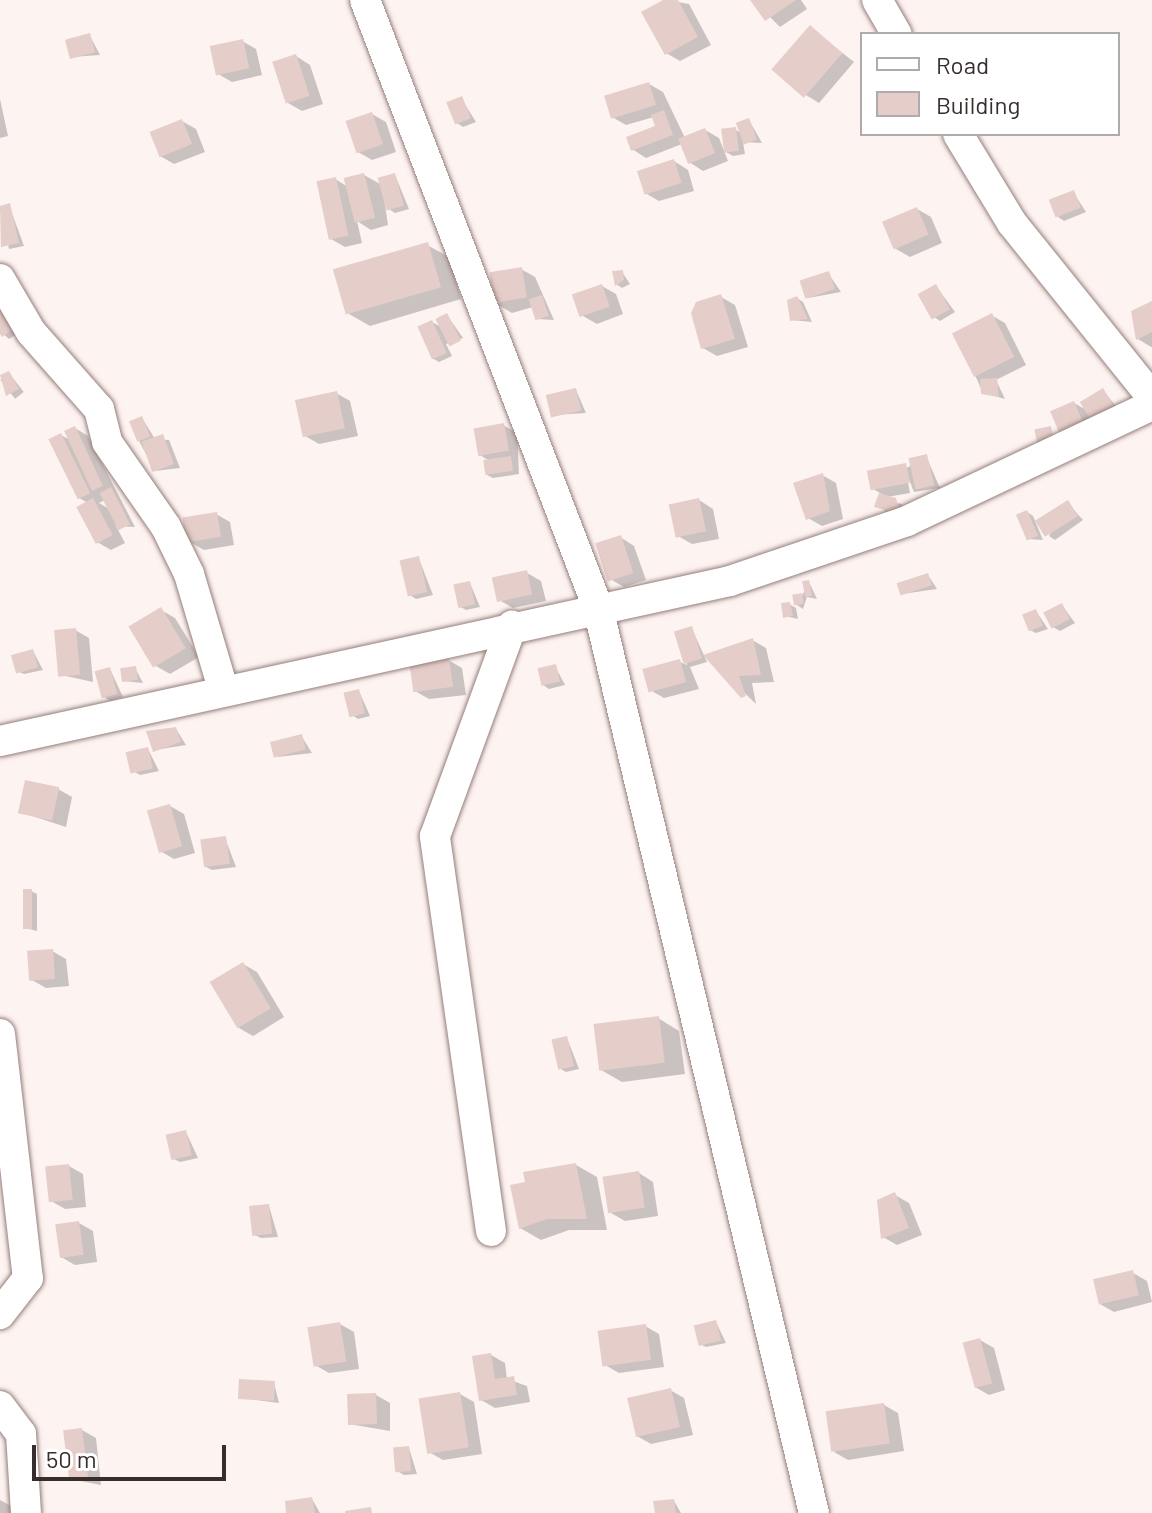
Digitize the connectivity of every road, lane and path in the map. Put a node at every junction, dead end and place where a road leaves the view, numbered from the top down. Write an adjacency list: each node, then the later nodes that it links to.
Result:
1 (365, 0): 8 (street)
2 (877, 0): 3 (street)
3 (896, 32)
4 (959, 136): 6 (street)
5 (0, 279): 10 (street)
6 (1152, 397)
7 (1152, 405): 8 (street)
8 (598, 608): 9 (street); 17 (street)
9 (512, 626): 10 (street); 13 (street)
10 (223, 689): 11 (street)
11 (0, 741)
12 (0, 1034): 14 (street)
13 (491, 1231)
14 (0, 1314)
15 (0, 1406): 16 (street)
16 (26, 1513)
17 (814, 1513)

